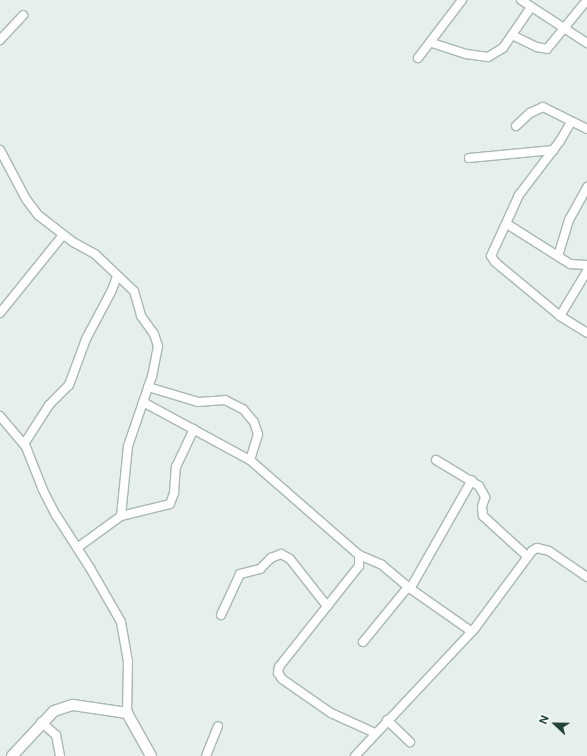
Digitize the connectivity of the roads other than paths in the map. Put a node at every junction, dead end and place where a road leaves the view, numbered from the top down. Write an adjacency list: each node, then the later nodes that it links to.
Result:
1 (462, 0): 9 (street)
2 (521, 0): 4 (street)
3 (587, 0): 6 (street)
4 (531, 7): 6 (street); 7 (street)
5 (23, 15): 8 (street)
6 (564, 28): 7 (street); 10 (street)
7 (512, 35): 9 (street)
8 (0, 40)
9 (432, 43): 11 (street)
10 (587, 43)
11 (418, 58)
12 (571, 122): 13 (street); 14 (street); 16 (street)
13 (516, 126)
14 (587, 129)
15 (0, 150): 20 (street)
16 (554, 150): 17 (street); 19 (street)
17 (469, 158)
18 (587, 187): 21 (street)
19 (507, 224): 21 (street); 27 (street)
20 (63, 235): 24 (street); 25 (street)
21 (558, 256): 22 (street)
22 (587, 265)
23 (587, 271): 27 (street)
24 (117, 276): 29 (street); 33 (street)
25 (2, 304): 26 (street)
26 (0, 313)
27 (560, 316): 28 (street)
28 (587, 333)
29 (148, 387): 30 (street); 34 (street)
30 (143, 402): 32 (street); 37 (street)
31 (0, 416): 33 (street)
32 (194, 429): 34 (street); 37 (street)
33 (24, 444): 38 (street)
34 (250, 460): 39 (street)
35 (436, 460): 36 (street)
36 (472, 480): 40 (street); 42 (street)
37 (121, 516): 38 (street)
38 (77, 548): 47 (street)
39 (359, 556): 42 (street); 43 (street)
40 (527, 556): 41 (street); 45 (street)
41 (587, 577)
42 (409, 588): 45 (street); 46 (street)
43 (327, 606): 44 (street); 51 (street)
44 (221, 615)
45 (472, 632): 48 (street)
46 (363, 642)
47 (127, 713): 49 (street); 55 (street)
48 (387, 720): 51 (street); 52 (street)
49 (41, 722): 53 (street); 54 (street)
50 (218, 726): 56 (street)
51 (375, 733): 57 (street)
52 (410, 742)
53 (12, 756)
54 (60, 756)
55 (151, 756)
56 (206, 756)
57 (355, 756)

